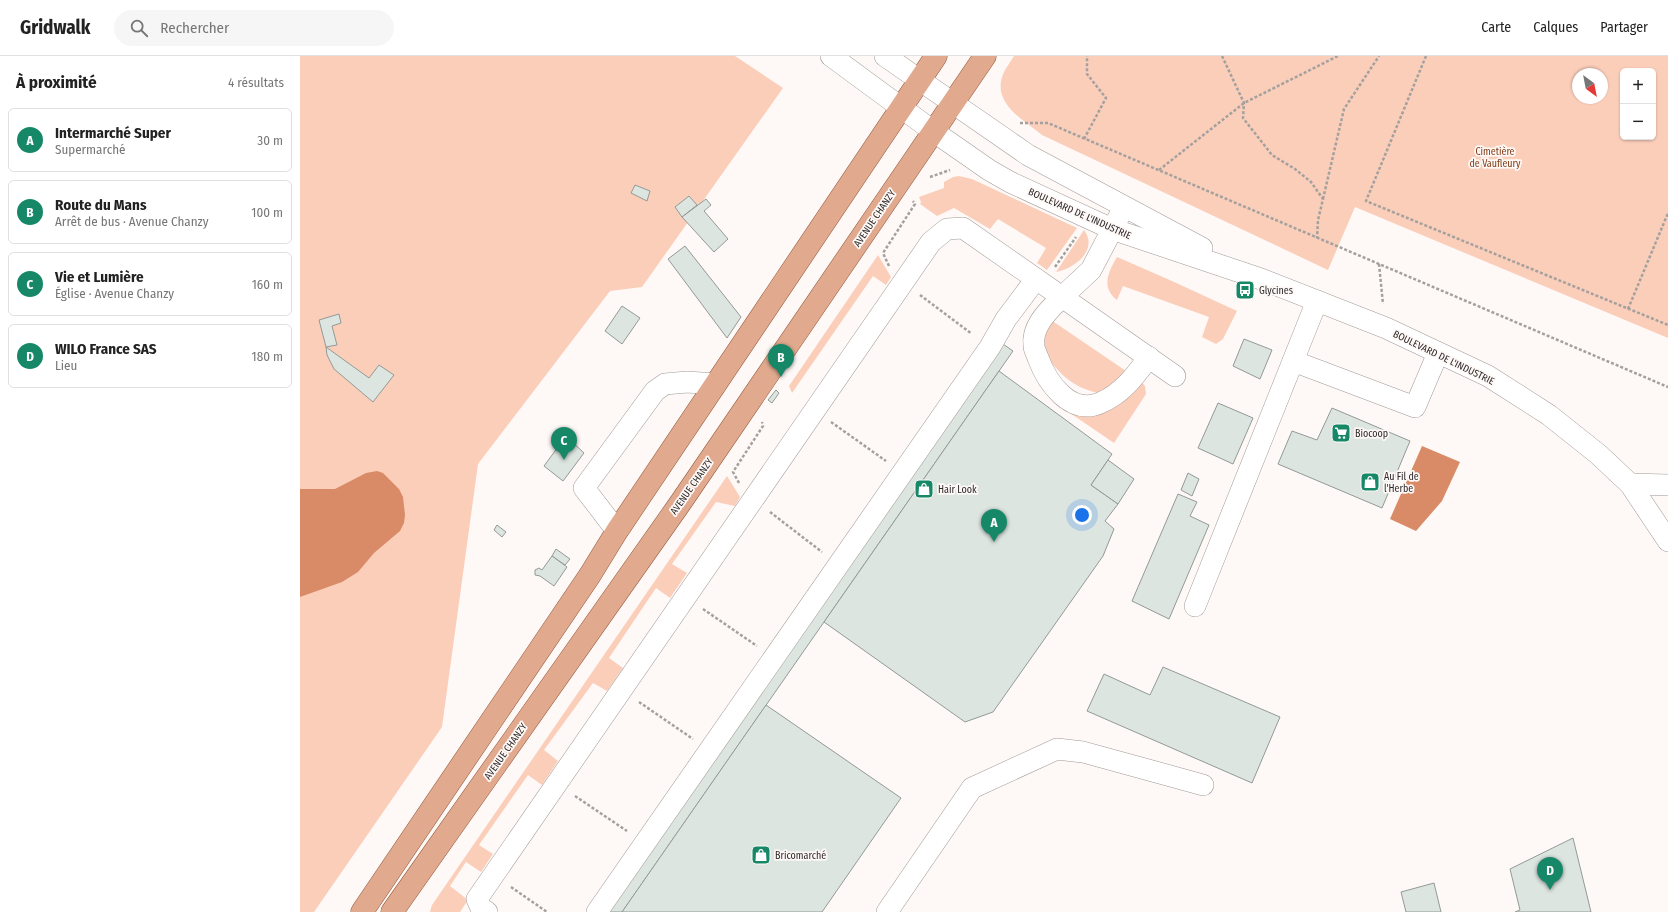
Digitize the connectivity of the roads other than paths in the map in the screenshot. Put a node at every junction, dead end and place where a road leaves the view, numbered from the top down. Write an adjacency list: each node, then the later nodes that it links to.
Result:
1 (831, 56): 7 (street, BOULEVARD DE L'INDUSTRIE)
2 (885, 56): 5 (street, BOULEVARD DE L'INDUSTRIE)
3 (936, 56): 5 (main road)
4 (985, 56): 6 (main road, AVENUE CHANZY)
5 (920, 80): 6 (street, BOULEVARD DE L'INDUSTRIE); 7 (main road)
6 (952, 104): 8 (main road, AVENUE CHANZY); 9 (street, BOULEVARD DE L'INDUSTRIE)
7 (900, 108): 8 (street, BOULEVARD DE L'INDUSTRIE); 19 (main road)
8 (933, 131): 10 (street, BOULEVARD DE L'INDUSTRIE); 28 (main road, AVENUE CHANZY)
9 (1124, 207): 10 (street); 12 (street, BOULEVARD DE L'INDUSTRIE)
10 (1112, 229): 12 (street, BOULEVARD DE L'INDUSTRIE); 13 (street)
11 (1036, 279): 13 (street); 26 (street); 29 (street)
12 (1261, 279): 14 (street, BOULEVARD DE L'INDUSTRIE)
13 (1062, 298): 16 (street); 16 (street)
14 (1317, 301): 15 (street, BOULEVARD DE L'INDUSTRIE); 17 (street)
15 (1438, 352): 17 (street); 20 (street, BOULEVARD DE L'INDUSTRIE)
16 (1149, 358): 18 (street)
17 (1293, 361): 24 (street)
18 (1175, 376)
19 (716, 384): 22 (main road); 22 (street)
20 (1630, 484): 21 (street); 23 (street, BOULEVARD DE L'INDUSTRIE)
21 (1668, 485)
22 (617, 531): 27 (main road)
23 (1668, 541)
24 (1194, 606)
25 (1203, 785): 30 (street)
26 (482, 911)
27 (362, 912)
28 (392, 912)
29 (597, 912)
30 (887, 912)

